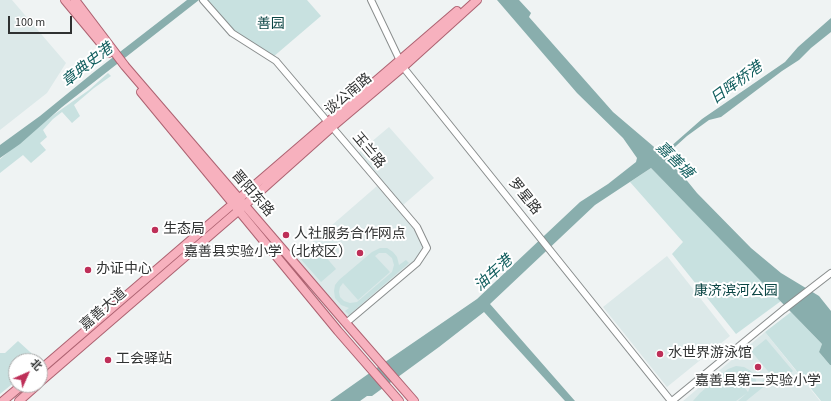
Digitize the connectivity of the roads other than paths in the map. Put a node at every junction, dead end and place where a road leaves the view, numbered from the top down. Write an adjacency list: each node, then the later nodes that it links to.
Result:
1 (65, 0): 7 (main road, 晋阳东路)
2 (75, 0): 7 (main road, 晋阳东路)
3 (203, 0): 9 (street, 玉兰路)
4 (371, 0): 8 (street, 罗星路)
5 (470, 0): 8 (main road, 谈公南路)
6 (477, 0): 8 (main road, 谈公南路)
7 (110, 51): 10 (main road, 晋阳东路)
8 (402, 64): 9 (main road, 谈公南路); 21 (street, 罗星路)
9 (330, 124): 10 (main road, 谈公南路); 12 (street, 玉兰路)
10 (239, 205): 12 (main road, 晋阳东路); 13 (main road, 嘉善大道); 14 (main road, 嘉善大道); 19 (main road, 晋阳东路)
11 (831, 273): 21 (street)
12 (346, 323): 20 (main road, 晋阳东路)
13 (48, 363)
14 (48, 375)
15 (13, 393): 17 (main road)
16 (28, 393): 18 (main road)
17 (4, 401)
18 (19, 401)
19 (399, 401)
20 (414, 401)
21 (672, 401)

